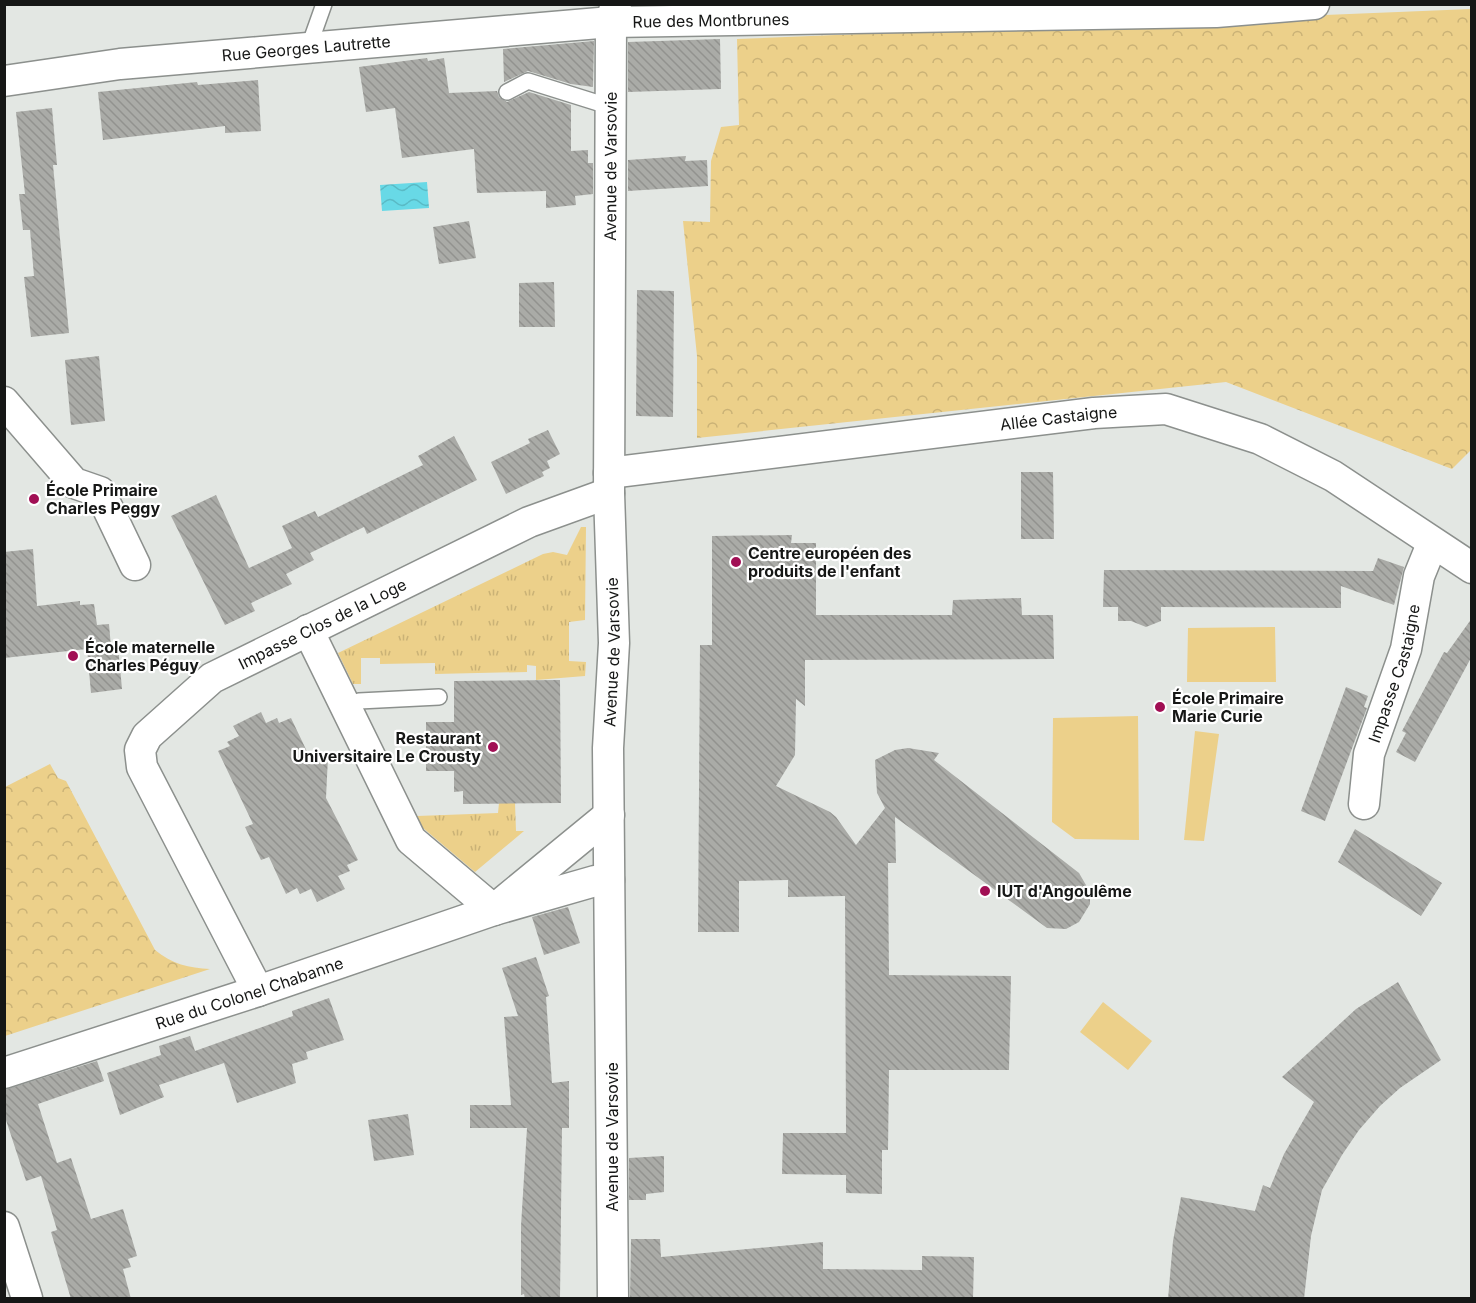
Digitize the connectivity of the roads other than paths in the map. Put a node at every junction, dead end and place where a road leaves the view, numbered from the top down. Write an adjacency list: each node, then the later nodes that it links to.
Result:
1 (324, 4): 4 (lane)
2 (1314, 4): 3 (street, Rue des Montbrunes)
3 (613, 13): 4 (street, Rue Georges Lautrette); 7 (street, Avenue de Varsovie)
4 (308, 49): 5 (street, Rue Georges Lautrette)
5 (4, 81)
6 (507, 92): 7 (lane)
7 (611, 107): 9 (street, Avenue de Varsovie)
8 (4, 402): 11 (street)
9 (609, 483): 10 (street, Allée Castaigne); 13 (street, Impasse Clos de la Loge); 17 (street, Avenue de Varsovie)
10 (1432, 544): 12 (street, Allée Castaigne); 16 (street, Impasse Castaigne)
11 (135, 565)
12 (1472, 568)
13 (308, 630): 15 (street); 20 (street, Impasse Clos de la Loge)
14 (439, 697): 15 (lane)
15 (346, 707): 19 (street)
16 (1364, 804)
17 (609, 815): 18 (street, Avenue de Varsovie); 19 (street, Rue du Colonel Chabanne)
18 (609, 880): 19 (street, Rue du Colonel Chabanne); 24 (street, Avenue de Varsovie)
19 (494, 910): 20 (street, Rue du Colonel Chabanne)
20 (258, 992): 21 (street, Rue du Colonel Chabanne)
21 (4, 1073)
22 (4, 1227): 23 (street)
23 (27, 1299)
24 (613, 1299)

